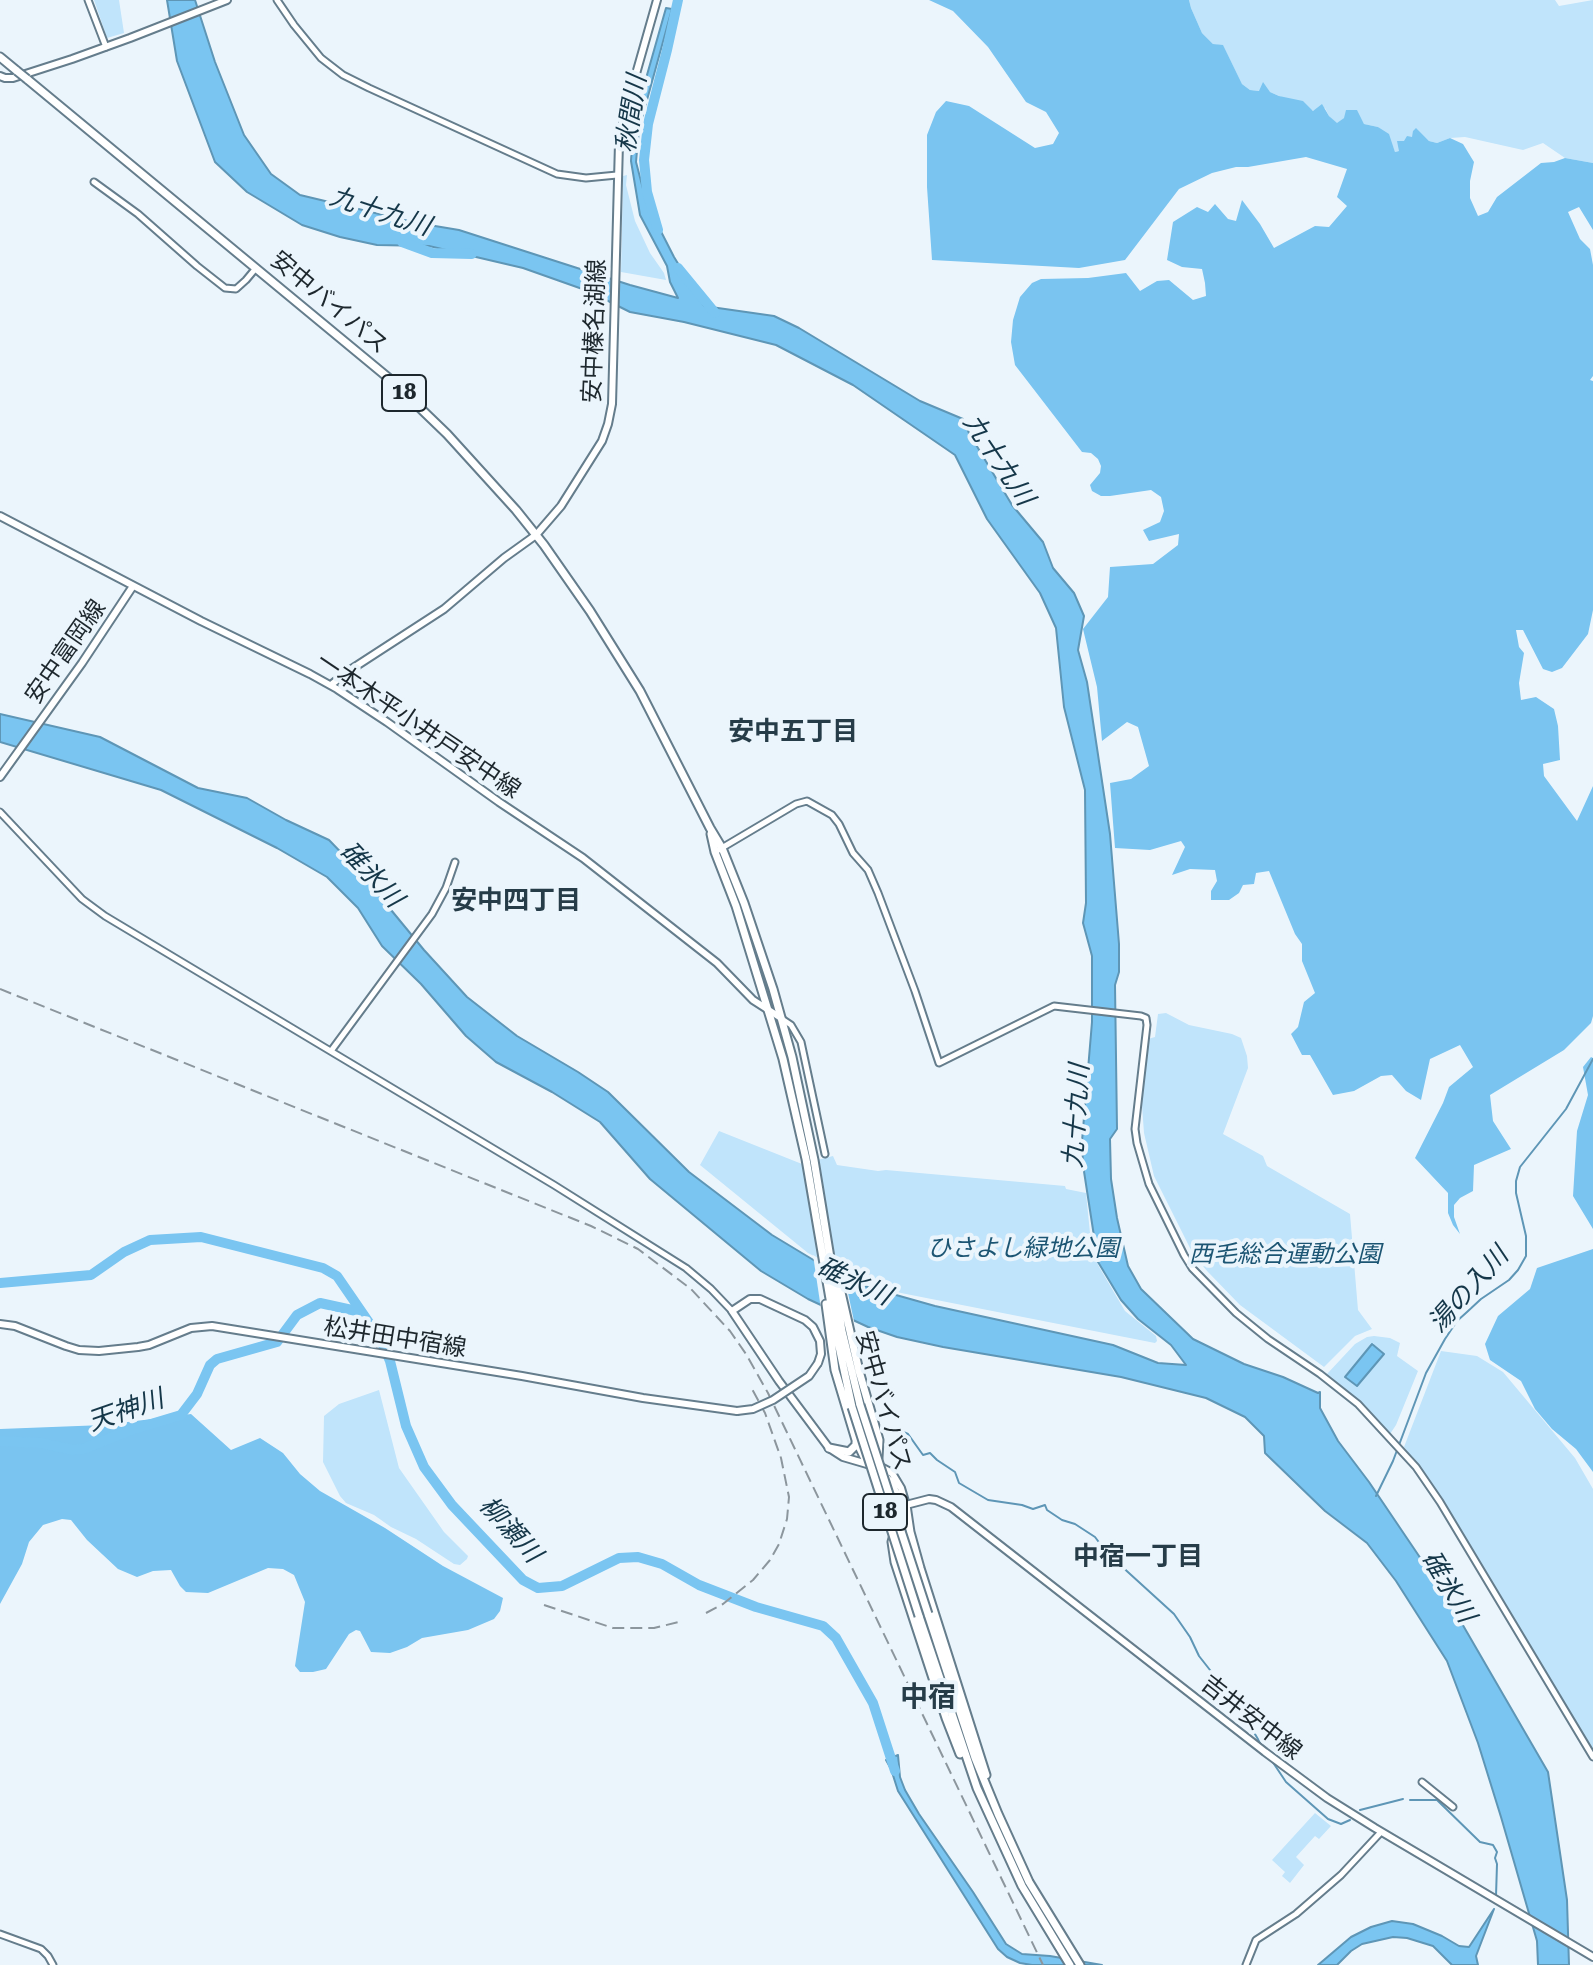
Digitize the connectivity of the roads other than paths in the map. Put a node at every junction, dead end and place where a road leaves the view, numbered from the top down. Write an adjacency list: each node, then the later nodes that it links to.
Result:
1 (88, 0): 5 (street)
2 (227, 0): 5 (main road)
3 (277, 0): 8 (street)
4 (657, 0): 8 (main road, 安中榛名湖線)
5 (106, 47): 7 (main road)
6 (0, 57): 10 (highway, 安中バイパス / 18, bridge)
7 (0, 76)
8 (617, 175): 12 (main road, 安中榛名湖線)
9 (94, 182): 10 (street)
10 (256, 268): 12 (highway, 安中バイパス / 18)
11 (0, 516): 13 (main road, 一本木平小井戸安中線)
12 (536, 535): 14 (main road, 安中榛名湖線); 17 (highway, 安中バイパス / 18)
13 (133, 586): 14 (main road, 一本木平小井戸安中線); 15 (main road, 安中富岡線)
14 (331, 685): 19 (main road, 一本木平小井戸安中線)
15 (0, 777)
16 (0, 812): 21 (street)
17 (718, 850): 19 (highway, 安中バイパス / 18); 20 (highway, 安中バイパス / 18); 36 (street)
18 (455, 862): 21 (street)
19 (770, 1012): 20 (main road, 一本木平小井戸安中線); 23 (highway, 安中バイパス / 18)
20 (782, 1019): 22 (street); 23 (highway, 安中バイパス / 18)
21 (331, 1051): 24 (street)
22 (825, 1154)
23 (810, 1160): 26 (highway, 安中バイパス / 18); 26 (highway, 安中バイパス / 18)
24 (732, 1311): 25 (main road, 松井田中宿線, bridge); 28 (main road)
25 (0, 1324)
26 (839, 1330): 27 (highway); 30 (highway); 35 (highway, 安中バイパス / 18, bridge)
27 (856, 1440): 28 (highway); 29 (highway)
28 (829, 1448): 29 (main road)
29 (867, 1463): 30 (main road); 31 (main road)
30 (877, 1465): 31 (main road)
31 (904, 1506): 32 (street); 33 (highway); 34 (highway); 41 (main road, 吉井安中線)
32 (880, 1507)
33 (920, 1568): 34 (highway); 40 (highway)
34 (900, 1576): 38 (highway)
35 (923, 1615): 38 (highway, 安中バイパス / 18); 40 (highway, 安中バイパス / 18)
36 (1593, 1757)
37 (1422, 1782): 39 (street)
38 (977, 1788): 45 (highway, 安中バイパス / 18)
39 (1453, 1807)
40 (998, 1814): 46 (highway, 安中バイパス / 18)
41 (1381, 1832): 43 (main road, 吉井安中線); 47 (street)
42 (0, 1934): 44 (street)
43 (1593, 1957)
44 (53, 1965)
45 (1070, 1965)
46 (1080, 1965)
47 (1246, 1965)

